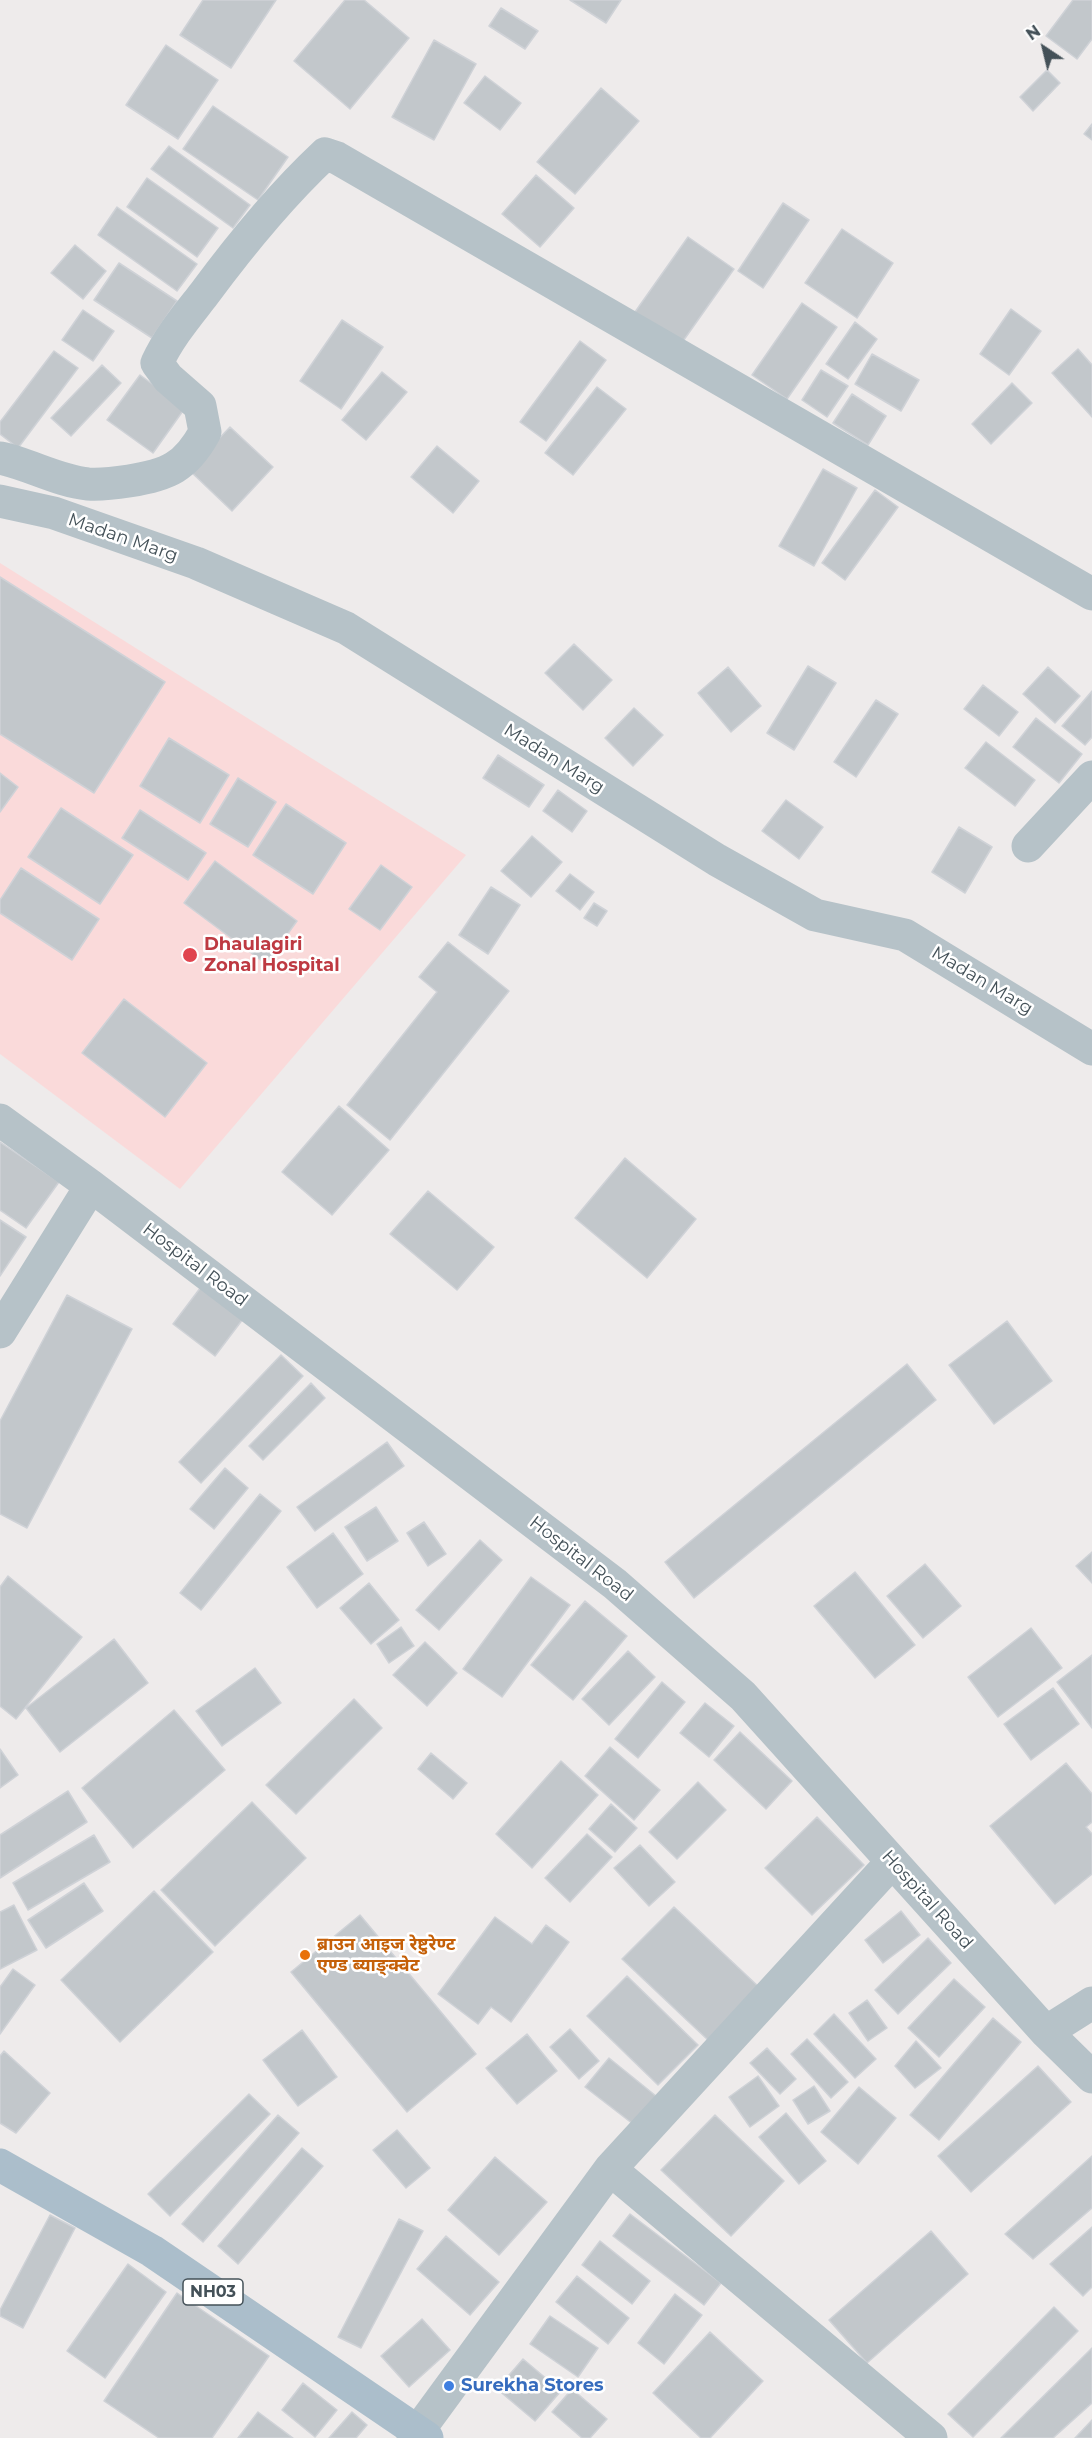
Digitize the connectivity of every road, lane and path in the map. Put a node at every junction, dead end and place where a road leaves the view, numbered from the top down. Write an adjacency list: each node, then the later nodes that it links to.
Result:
1 (0, 458): 3 (street)
2 (0, 501): 6 (street, Madan Marg)
3 (1092, 594)
4 (1092, 777): 5 (street)
5 (1028, 846)
6 (1092, 1049)
7 (0, 1120): 8 (street, Hospital Road)
8 (91, 1186): 9 (street); 10 (street, Hospital Road)
9 (0, 1332)
10 (892, 1862): 12 (street, Hospital Road); 15 (street)
11 (1092, 2003): 12 (street)
12 (1046, 2032): 13 (street, Hospital Road)
13 (1092, 2078)
14 (0, 2165): 16 (main road, NH03)
15 (610, 2169): 16 (street); 17 (street)
16 (420, 2436)
17 (931, 2438)

